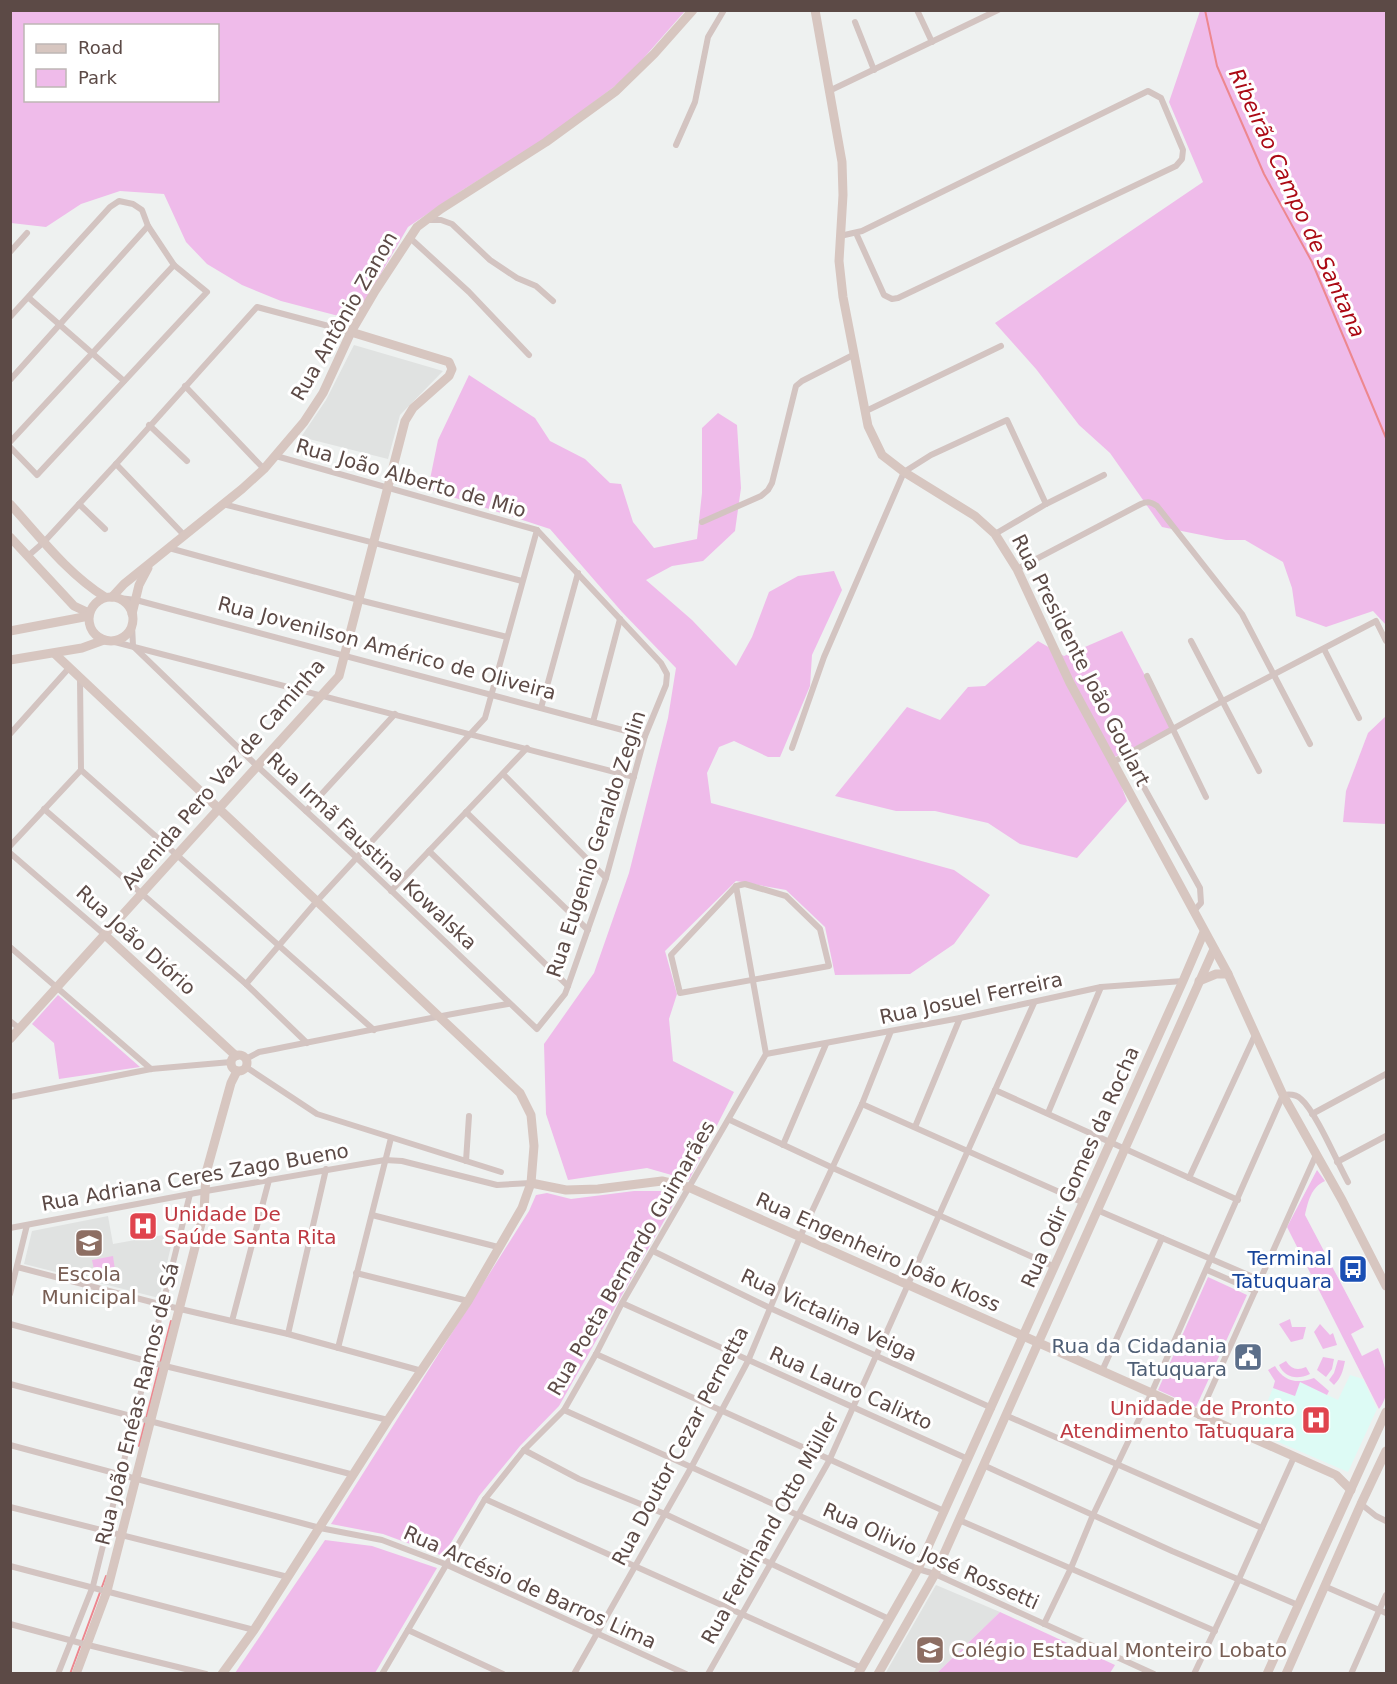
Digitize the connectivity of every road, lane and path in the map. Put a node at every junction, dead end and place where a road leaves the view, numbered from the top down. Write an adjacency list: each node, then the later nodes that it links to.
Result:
1 (693, 10): 11 (street, Rua Antônio Zanon)
2 (724, 10): 10 (street)
3 (815, 10): 9 (street, Rua Presidente João Goulart)
4 (917, 10): 7 (street)
5 (998, 10): 7 (street)
6 (855, 22): 8 (street)
7 (932, 42): 8 (street)
8 (874, 70): 9 (street)
9 (830, 91): 15 (street, Rua Presidente João Goulart)
10 (676, 145)
11 (425, 220): 16 (street, Rua Antônio Zanon); 20 (street)
12 (148, 226): 18 (street); 19 (street); 22 (street)
13 (27, 233): 17 (street)
14 (856, 233): 14 (street); 15 (street)
15 (840, 236): 26 (street, Rua Presidente João Goulart)
16 (409, 237): 23 (street, Rua Antônio Zanon); 27 (street)
17 (10, 252)
18 (174, 265): 25 (street); 29 (street)
19 (29, 298): 21 (street); 22 (street)
20 (553, 301)
21 (10, 317)
22 (60, 325): 25 (street); 28 (street)
23 (351, 332): 30 (street); 35 (street, Rua Antônio Zanon); 41 (street, Avenida Pero Vaz de Caminha)
24 (1001, 346): 31 (street)
25 (91, 352): 29 (street); 33 (street)
26 (855, 354): 31 (street, Rua Presidente João Goulart); 46 (street)
27 (529, 355)
28 (10, 380)
29 (124, 381): 34 (street)
30 (185, 386): 32 (street); 38 (street)
31 (866, 411): 39 (street, Rua Presidente João Goulart)
32 (149, 425): 36 (street); 37 (street)
33 (10, 442)
34 (10, 447)
35 (276, 456): 38 (street, Rua Antônio Zanon); 41 (street, Rua João Alberto de Mio)
36 (186, 461)
37 (116, 464): 43 (street); 50 (street)
38 (264, 469): 44 (street, Rua Antônio Zanon)
39 (904, 472): 45 (street); 49 (street, Rua Presidente João Goulart); 96 (street)
40 (1104, 475): 45 (street)
41 (389, 488): 48 (street, Rua João Alberto de Mio); 53 (street, Avenida Pero Vaz de Caminha)
42 (10, 504): 52 (street)
43 (79, 504): 47 (street); 52 (street)
44 (223, 504): 50 (street, Rua Antônio Zanon); 53 (street)
45 (1046, 504): 49 (street)
46 (702, 522)
47 (105, 529)
48 (537, 530): 58 (street, Rua João Alberto de Mio); 59 (street)
49 (995, 534): 57 (street, Rua Presidente João Goulart)
50 (184, 535): 54 (street, Rua Antônio Zanon)
51 (10, 537): 55 (street)
52 (44, 542): 55 (street); 60 (street)
53 (375, 542): 59 (street); 62 (street, Avenida Pero Vaz de Caminha)
54 (170, 548): 56 (street, Rua Antônio Zanon); 62 (street)
55 (28, 556): 63 (street)
56 (150, 563): 60 (street, Rua Antônio Zanon); 61 (street, Rua Antônio Zanon)
57 (1017, 569): 80 (street); 98 (street, Rua Presidente João Goulart)
58 (578, 573): 66 (street, Rua João Alberto de Mio); 86 (street)
59 (522, 581): 69 (street)
60 (112, 597): 61 (street, Rua Jovenilson Américo de Oliveira); 64 (street); 67 (street)
61 (136, 600): 67 (street, Rua Antônio Zanon); 76 (street, Rua Jovenilson Américo de Oliveira)
62 (359, 600): 69 (street); 76 (street, Avenida Pero Vaz de Caminha)
63 (75, 606): 64 (street); 65 (street)
64 (89, 614): 65 (street); 70 (street)
65 (70, 619): 68 (street)
66 (620, 619): 78 (street, Rua João Alberto de Mio); 89 (street)
67 (132, 620): 70 (street); 73 (street)
68 (10, 631)
69 (507, 637): 84 (street)
70 (108, 641): 73 (street); 75 (street)
71 (1191, 641): 85 (street)
72 (1386, 641): 74 (street)
73 (133, 646): 83 (street); 99 (street, Rua Irmã Faustina Kowalska)
74 (1323, 649): 80 (street); 88 (street)
75 (55, 654): 77 (street); 79 (street)
76 (344, 655): 83 (street, Avenida Pero Vaz de Caminha); 84 (street, Rua Jovenilson Américo de Oliveira)
77 (10, 660)
78 (661, 663): 93 (street, Rua Eugenio Geraldo Zeglin)
79 (69, 668): 82 (street); 92 (street)
80 (1274, 675): 85 (street); 94 (street)
81 (1147, 676): 90 (street)
82 (80, 678): 100 (street); 105 (street)
83 (322, 694): 87 (street); 99 (street, Avenida Pero Vaz de Caminha)
84 (491, 694): 86 (street, Rua Jovenilson Américo de Oliveira); 91 (street)
85 (1223, 701): 90 (street); 101 (street)
86 (541, 708): 89 (street, Rua Jovenilson Américo de Oliveira)
87 (395, 714): 91 (street); 107 (street)
88 (1359, 718)
89 (593, 722): 93 (street, Rua Jovenilson Américo de Oliveira)
90 (1173, 728): 97 (street); 104 (street)
91 (470, 733): 95 (street); 113 (street)
92 (10, 734)
93 (645, 736): 103 (street, Rua Eugenio Geraldo Zeglin)
94 (1310, 744)
95 (527, 748): 102 (street); 103 (street)
96 (792, 748)
97 (1126, 754): 98 (street); 119 (street, Rua Presidente João Goulart)
98 (1113, 762): 119 (street, Rua Presidente João Goulart)
99 (257, 766): 105 (street, Avenida Pero Vaz de Caminha); 107 (street, Rua Irmã Faustina Kowalska)
100 (81, 770): 106 (street); 112 (street)
101 (1259, 771)
102 (503, 774): 108 (street); 114 (street)
103 (634, 777): 114 (street, Rua Eugenio Geraldo Zeglin)
104 (1206, 797)
105 (218, 808): 112 (street, Avenida Pero Vaz de Caminha); 118 (street)
106 (44, 809): 109 (street); 117 (street)
107 (306, 811): 113 (street, Rua Irmã Faustina Kowalska)
108 (466, 812): 110 (street); 120 (street)
109 (10, 846)
110 (429, 851): 116 (street); 131 (street)
111 (10, 853): 122 (street, Rua João Diório)
112 (176, 853): 117 (street, Avenida Pero Vaz de Caminha); 123 (street)
113 (357, 858): 116 (street, Rua Irmã Faustina Kowalska); 118 (street)
114 (606, 878): 120 (street, Rua Eugenio Geraldo Zeglin)
115 (736, 886): 127 (street); 127 (street); 127 (street)
116 (391, 891): 135 (street, Rua Irmã Faustina Kowalska)
117 (141, 894): 122 (street, Avenida Pero Vaz de Caminha); 130 (street)
118 (317, 901): 123 (street); 136 (street)
119 (1193, 912): 121 (street, Rua Presidente João Goulart)
120 (588, 930): 131 (street, Rua Eugenio Geraldo Zeglin)
121 (1204, 932): 125 (street, Rua Presidente João Goulart); 128 (street, Rua Odir Gomes da Rocha)
122 (105, 935): 133 (street, Avenida Pero Vaz de Caminha); 148 (street, Rua João Diório)
123 (279, 945): 130 (street); 141 (street)
124 (10, 947): 133 (street)
125 (1214, 949): 126 (street, Rua Presidente João Goulart); 129 (street, Rua Odir Gomes da Rocha)
126 (1227, 974): 129 (street); 143 (street, Rua Presidente João Goulart)
127 (754, 980): 147 (street)
128 (1184, 981): 132 (street, Rua Josuel Ferreira); 164 (street, Rua Odir Gomes da Rocha)
129 (1199, 981): 166 (street, Rua Odir Gomes da Rocha)
130 (246, 984): 145 (street)
131 (568, 987): 140 (street, Rua Eugenio Geraldo Zeglin)
132 (1101, 987): 134 (street, Rua Josuel Ferreira); 157 (street)
133 (57, 988): 139 (street, Avenida Pero Vaz de Caminha); 150 (street)
134 (1035, 1003): 137 (street, Rua Josuel Ferreira); 153 (street, Rua Ferdinand Otto Müller)
135 (508, 1004): 136 (street); 140 (street, Rua Irmã Faustina Kowalska)
136 (438, 1016): 141 (street); 178 (street)
137 (960, 1018): 142 (street, Rua Josuel Ferreira); 161 (street)
138 (10, 1021): 139 (street)
139 (20, 1029): 144 (street, Avenida Pero Vaz de Caminha)
140 (537, 1029)
141 (374, 1030): 145 (street)
142 (891, 1031): 146 (street, Rua Josuel Ferreira); 156 (street, Rua Doutor Cezar Pernetta)
143 (1256, 1034): 154 (street, Rua Presidente João Goulart); 175 (street)
144 (10, 1039)
145 (307, 1043): 149 (street)
146 (826, 1044): 147 (street, Rua Josuel Ferreira); 165 (street)
147 (766, 1054): 160 (street, Rua Poeta Bernardo Guimarães)
148 (233, 1059): 149 (street); 150 (street); 151 (street)
149 (246, 1063): 151 (street); 163 (street)
150 (151, 1069): 155 (street)
151 (237, 1071): 180 (street, Rua João Enéas Ramos de Sá)
152 (1386, 1074): 158 (street)
153 (995, 1090): 157 (street); 167 (street, Rua Ferdinand Otto Müller)
154 (1283, 1095): 158 (street); 168 (street, Rua Presidente João Goulart); 182 (street)
155 (10, 1097)
156 (862, 1104): 161 (street); 172 (street, Rua Doutor Cezar Pernetta)
157 (1048, 1113): 164 (street)
158 (1312, 1114): 171 (street)
159 (469, 1116): 170 (street)
160 (730, 1120): 165 (street); 179 (street, Rua Poeta Bernardo Guimarães)
161 (915, 1127): 167 (street)
162 (1386, 1136): 171 (street)
163 (391, 1138): 169 (street); 170 (street)
164 (1111, 1142): 166 (street); 183 (street, Rua Odir Gomes da Rocha)
165 (783, 1145): 172 (street)
166 (1125, 1148): 175 (street); 184 (street, Rua Odir Gomes da Rocha)
167 (968, 1150): 183 (street); 186 (street, Rua Ferdinand Otto Müller)
168 (1316, 1155): 194 (street, Rua Presidente João Goulart); 200 (street)
169 (385, 1160): 173 (street, Rua Adriana Ceres Zago Bueno); 178 (street, Rua Engenheiro João Kloss); 185 (street)
170 (466, 1161): 174 (street)
171 (1337, 1162): 177 (street)
172 (833, 1168): 186 (street); 189 (street, Rua Doutor Cezar Pernetta)
173 (326, 1169): 176 (street, Rua Adriana Ceres Zago Bueno); 212 (street)
174 (501, 1172)
175 (1189, 1178): 182 (street)
176 (269, 1180): 180 (street, Rua Adriana Ceres Zago Bueno); 210 (street)
177 (1348, 1182)
178 (531, 1184): 179 (street, Rua Engenheiro João Kloss); 191 (street)
179 (688, 1187): 189 (street, Rua Engenheiro João Kloss); 192 (street, Rua Poeta Bernardo Guimarães)
180 (206, 1191): 181 (street, Rua Adriana Ceres Zago Bueno); 209 (street, Rua João Enéas Ramos de Sá)
181 (190, 1194): 187 (street, Rua Adriana Ceres Zago Bueno); 207 (street, Rua João Enéas Ramos de Sá)
182 (1238, 1200): 193 (street)
183 (1084, 1203): 196 (street, Rua Odir Gomes da Rocha)
184 (1097, 1210): 190 (street); 214 (street, Rua Odir Gomes da Rocha)
185 (372, 1215): 191 (street); 198 (street)
186 (940, 1215): 196 (street); 201 (street, Rua Ferdinand Otto Müller)
187 (27, 1225): 188 (street, Rua Adriana Ceres Zago Bueno); 195 (street)
188 (10, 1228)
189 (800, 1237): 201 (street, Rua Engenheiro João Kloss); 208 (street, Rua Doutor Cezar Pernetta)
190 (1162, 1238): 193 (street); 222 (street)
191 (498, 1247): 205 (street)
192 (653, 1251): 206 (street, Rua Poeta Bernardo Guimarães); 208 (street, Rua Victalina Veiga)
193 (1211, 1259): 197 (street); 200 (street)
194 (1375, 1265): 199 (street, Rua Presidente João Goulart); 202 (street, Rua Presidente João Goulart)
195 (18, 1267): 204 (street); 207 (street)
196 (1055, 1267): 213 (street, Rua Odir Gomes da Rocha)
197 (1207, 1270): 203 (street); 224 (street)
198 (356, 1273): 205 (street); 215 (street)
199 (1386, 1277)
200 (1260, 1281): 203 (street)
201 (907, 1285): 213 (street, Rua Engenheiro João Kloss); 217 (street, Rua Ferdinand Otto Müller)
202 (1386, 1286)
203 (1255, 1292): 231 (street)
204 (10, 1294)
205 (468, 1300): 221 (street)
206 (622, 1303): 216 (street, Rua Poeta Bernardo Guimarães); 218 (street, Rua Lauro Calixto)
207 (164, 1305): 209 (street); 219 (street, Rua João Enéas Ramos de Sá)
208 (770, 1308): 217 (street, Rua Victalina Veiga); 218 (street, Rua Doutor Cezar Pernetta)
209 (180, 1309): 210 (street); 220 (street, Rua João Enéas Ramos de Sá)
210 (232, 1321): 212 (street)
211 (10, 1324): 219 (street)
212 (288, 1334): 215 (street)
213 (1024, 1337): 214 (street, Rua Engenheiro João Kloss); 226 (street, Rua Odir Gomes da Rocha)
214 (1038, 1343): 222 (street, Rua Engenheiro João Kloss); 230 (street, Rua Odir Gomes da Rocha)
215 (338, 1348): 221 (street)
216 (596, 1354): 227 (street, Rua Poeta Bernardo Guimarães); 228 (street)
217 (876, 1356): 225 (street, Rua Ferdinand Otto Müller); 226 (street, Rua Victalina Veiga)
218 (748, 1361): 225 (street, Rua Lauro Calixto); 228 (street, Rua Doutor Cezar Pernetta)
219 (151, 1362): 220 (street); 232 (street, Rua João Enéas Ramos de Sá)
220 (165, 1365): 233 (street, Rua João Enéas Ramos de Sá); 234 (street)
221 (422, 1371): 234 (street)
222 (1102, 1371): 224 (street, Rua Engenheiro João Kloss)
223 (10, 1384): 232 (street)
224 (1150, 1394): 231 (street, Rua Engenheiro João Kloss); 242 (street)
225 (854, 1407): 239 (street, Rua Ferdinand Otto Müller); 240 (street, Rua Lauro Calixto)
226 (992, 1408): 240 (street, Rua Odir Gomes da Rocha)
227 (564, 1410): 236 (street, Rua Poeta Bernardo Guimarães); 243 (street, Rua Olivio José Rossetti)
228 (721, 1411): 239 (street); 243 (street, Rua Doutor Cezar Pernetta)
229 (1386, 1412): 247 (street)
230 (1005, 1415): 241 (street, Rua Odir Gomes da Rocha); 242 (street)
231 (1199, 1416): 238 (street, Rua Engenheiro João Kloss)
232 (137, 1417): 233 (street); 244 (street, Rua João Enéas Ramos de Sá)
233 (150, 1420): 245 (street); 246 (street, Rua João Enéas Ramos de Sá)
234 (388, 1420): 245 (street)
235 (10, 1445): 244 (street, Rua Arcésio de Barros Lima)
236 (524, 1450): 248 (street, Rua Poeta Bernardo Guimarães); 252 (street)
237 (1386, 1451): 249 (street)
238 (1294, 1457): 247 (street, Rua Engenheiro João Kloss); 258 (street)
239 (830, 1459): 251 (street); 254 (street, Rua Ferdinand Otto Müller)
240 (968, 1459): 251 (street, Rua Odir Gomes da Rocha)
241 (983, 1465): 253 (street); 255 (street, Rua Odir Gomes da Rocha)
242 (1117, 1465): 253 (street); 258 (street)
243 (692, 1466): 252 (street, Rua Doutor Cezar Pernetta); 254 (street, Rua Olivio José Rossetti)
244 (122, 1474): 246 (street, Rua Arcésio de Barros Lima); 259 (street, Rua João Enéas Ramos de Sá)
245 (354, 1475): 257 (street)
246 (136, 1478): 257 (street, Rua Arcésio de Barros Lima); 260 (street, Rua João Enéas Ramos de Sá)
247 (1351, 1490): 261 (street)
248 (485, 1499): 264 (street, Rua Poeta Bernardo Guimarães); 266 (street)
249 (1361, 1504): 256 (street); 262 (street)
250 (10, 1507): 259 (street)
251 (944, 1511): 268 (street, Rua Odir Gomes da Rocha)
252 (665, 1514): 263 (street); 266 (street, Rua Doutor Cezar Pernetta)
253 (1093, 1515): 267 (street); 271 (street)
254 (798, 1516): 263 (street, Rua Ferdinand Otto Müller); 268 (street, Rua Olivio José Rossetti)
255 (959, 1520): 267 (street); 269 (street, Rua Odir Gomes da Rocha)
256 (1386, 1521)
257 (320, 1528): 264 (street, Rua Arcésio de Barros Lima); 270 (street)
258 (1262, 1528): 271 (street)
259 (109, 1532): 260 (street); 273 (street, Rua João Enéas Ramos de Sá)
260 (121, 1535): 270 (street); 274 (street, Rua João Enéas Ramos de Sá)
261 (1329, 1538): 262 (street); 276 (street)
262 (1343, 1543): 272 (street)
263 (770, 1563): 278 (street, Rua Ferdinand Otto Müller); 279 (street)
264 (445, 1564): 283 (street, Rua Poeta Bernardo Guimarães); 285 (street, Rua Arcésio de Barros Lima)
265 (10, 1566): 273 (street)
266 (635, 1567): 278 (street); 285 (street, Rua Doutor Cezar Pernetta)
267 (1071, 1568): 281 (street); 284 (street)
268 (918, 1569): 269 (street, Rua Olivio José Rossetti); 279 (street, Rua Odir Gomes da Rocha)
269 (935, 1574): 281 (street, Rua Olivio José Rossetti); 298 (street, Rua Odir Gomes da Rocha)
270 (288, 1577): 282 (street)
271 (1239, 1579): 276 (street); 284 (street)
272 (1324, 1586): 277 (street); 302 (street)
273 (95, 1587): 274 (street); 286 (street, Rua João Enéas Ramos de Sá)
274 (106, 1591): 282 (street); 287 (street, Rua João Enéas Ramos de Sá)
275 (1386, 1595): 277 (street)
276 (1298, 1605): 301 (street)
277 (1383, 1611): 303 (street)
278 (743, 1614): 288 (street); 297 (street, Rua Ferdinand Otto Müller)
279 (889, 1619): 288 (street, Rua Odir Gomes da Rocha)
280 (10, 1624): 286 (street)
281 (1044, 1624): 299 (street, Rua Olivio José Rossetti)
282 (255, 1630): 292 (street)
283 (408, 1630): 293 (street, Rua Poeta Bernardo Guimarães); 294 (street)
284 (1215, 1631): 300 (street)
285 (597, 1633): 295 (street, Rua Doutor Cezar Pernetta); 296 (street, Rua Arcésio de Barros Lima)
286 (73, 1641): 287 (street); 289 (street, Rua João Enéas Ramos de Sá)
287 (86, 1645): 290 (street, Rua João Enéas Ramos de Sá); 291 (street)
288 (860, 1671)
289 (58, 1674)
290 (76, 1674)
291 (206, 1674)
292 (222, 1674)
293 (382, 1674)
294 (503, 1674)
295 (574, 1674)
296 (686, 1674)
297 (708, 1674)
298 (878, 1674)
299 (1154, 1674)
300 (1194, 1674)
301 (1267, 1674)
302 (1286, 1674)
303 (1351, 1674)

